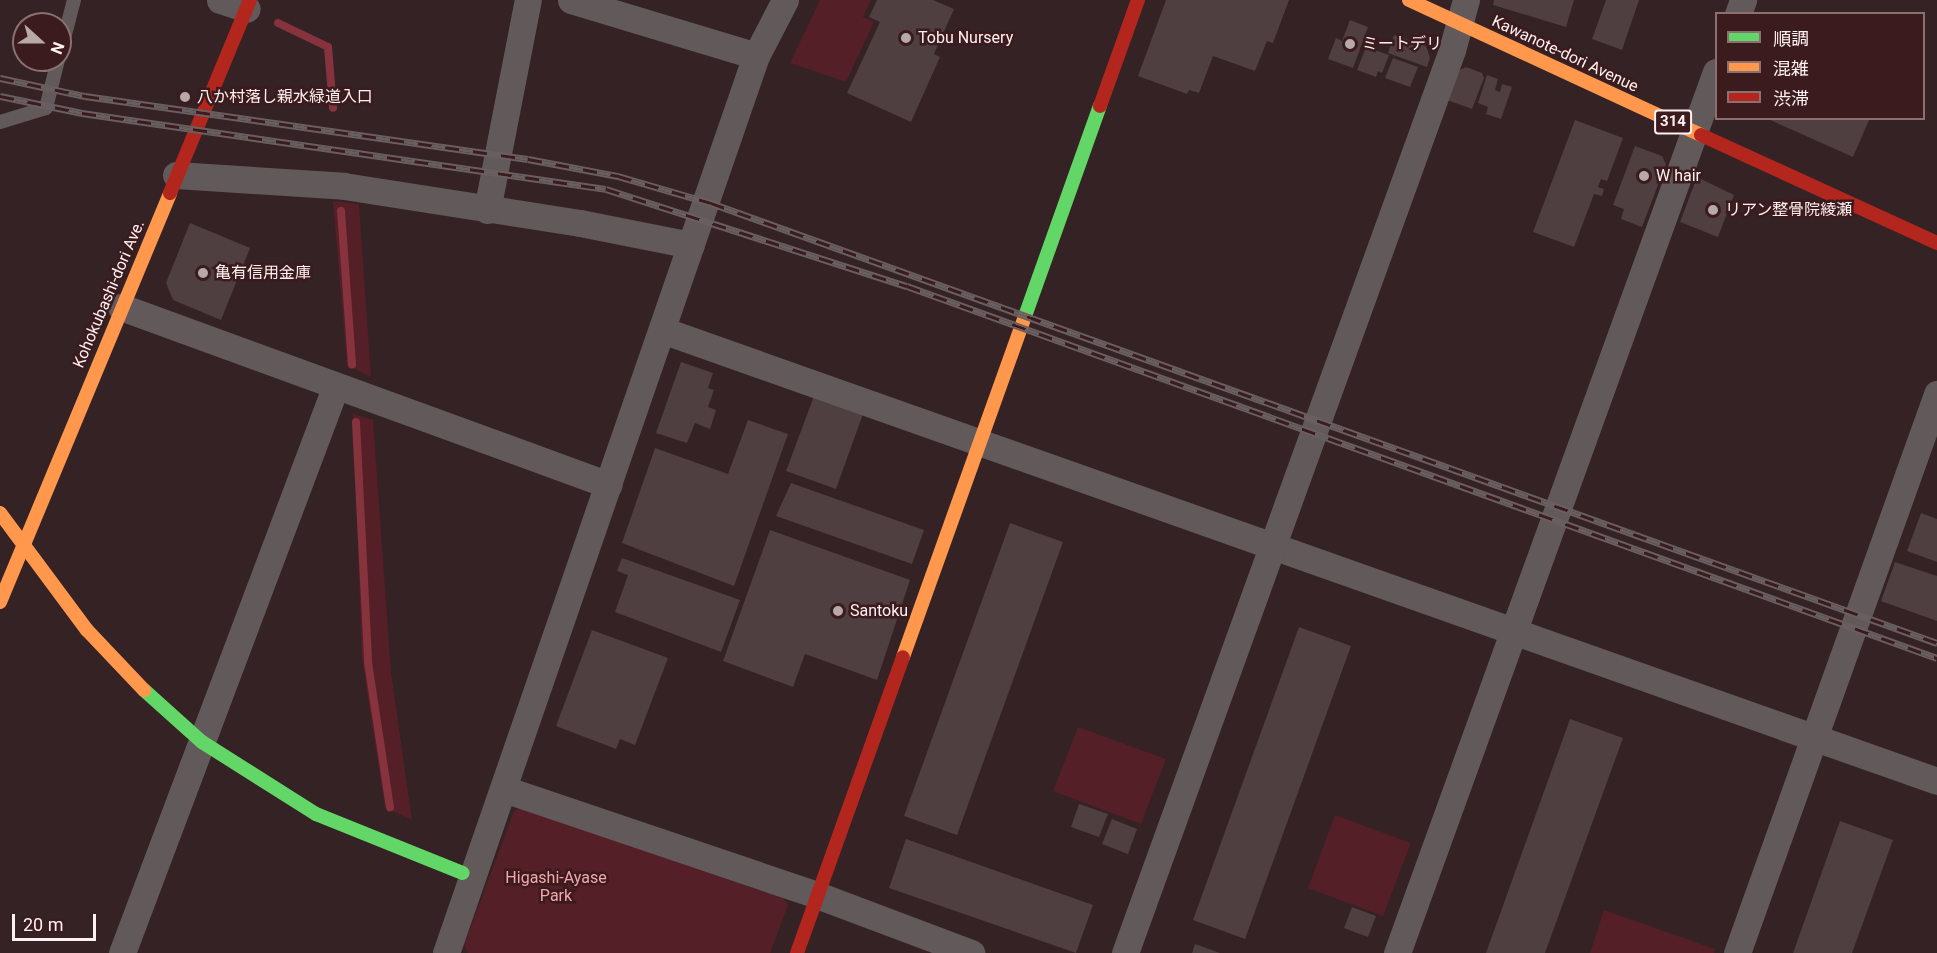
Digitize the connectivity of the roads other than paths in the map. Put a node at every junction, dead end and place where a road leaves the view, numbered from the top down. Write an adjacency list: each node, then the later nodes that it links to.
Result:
1 (220, 0): 7 (street)
2 (528, 0): 15 (street)
3 (571, 0): 9 (street)
4 (785, 0): 9 (street)
5 (1138, 0): 22 (street)
6 (1409, 0): 8 (street, Kawanote-dori Avenue / 314)
7 (249, 4): 14 (street, Kohokubashi-dori Ave.)
8 (1463, 12): 13 (street, Kawanote-dori Avenue / 314); 25 (street)
9 (756, 56): 17 (street)
10 (55, 72): 12 (lane)
11 (1715, 75): 13 (street)
12 (0, 122)
13 (1695, 132): 16 (street, Kawanote-dori Avenue / 314); 28 (street)
14 (177, 175): 15 (street); 18 (street, Kohokubashi-dori Ave.)
15 (487, 210): 17 (street)
16 (1937, 243)
17 (691, 245): 19 (street)
18 (121, 308): 20 (street); 26 (street, Kohokubashi-dori Ave.)
19 (662, 330): 22 (street); 23 (street)
20 (335, 388): 23 (street); 30 (street)
21 (1937, 394): 29 (street)
22 (982, 441): 25 (street); 34 (street)
23 (609, 484): 32 (street)
24 (0, 513): 26 (street)
25 (1274, 546): 28 (street); 39 (street)
26 (22, 547): 27 (street, Kohokubashi-dori Ave.); 30 (street)
27 (0, 602)
28 (1512, 631): 29 (street); 40 (street)
29 (1816, 738): 31 (street); 41 (street)
30 (201, 742): 33 (street); 35 (street)
31 (1937, 781)
32 (504, 789): 33 (street); 34 (street)
33 (468, 875): 36 (street)
34 (817, 895): 37 (street); 38 (street)
35 (122, 953)
36 (446, 953)
37 (796, 953)
38 (971, 953)
39 (1125, 953)
40 (1396, 953)
41 (1737, 953)

